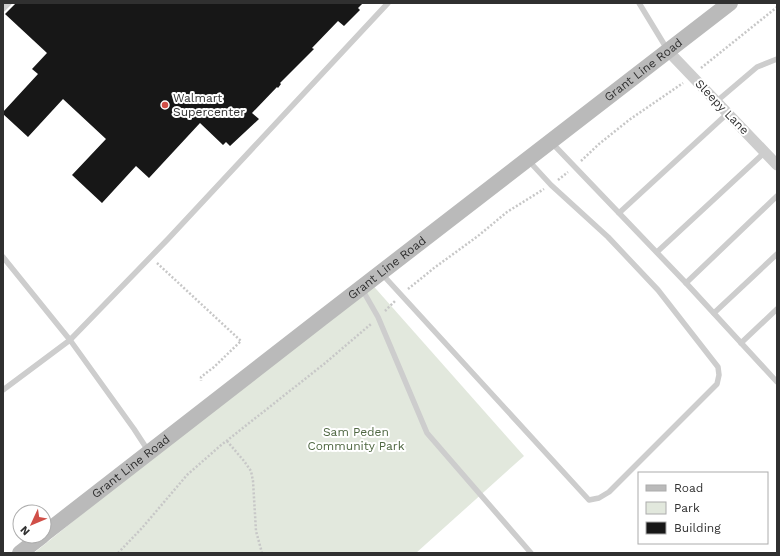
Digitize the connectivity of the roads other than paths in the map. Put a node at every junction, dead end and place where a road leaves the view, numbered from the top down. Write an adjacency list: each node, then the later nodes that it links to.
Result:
1 (8, 3): 5 (lane)
2 (388, 3): 24 (lane)
3 (639, 3): 6 (lane)
4 (730, 3): 6 (main road, Grant Line Road)
5 (3, 9)
6 (668, 50): 8 (street, Sleepy Lane); 10 (main road, Grant Line Road)
7 (777, 59): 8 (lane)
8 (717, 102): 9 (street, Sleepy Lane)
9 (728, 113): 11 (street, Sleepy Lane); 15 (lane)
10 (551, 141): 12 (main road, Grant Line Road); 15 (lane)
11 (765, 152): 13 (street, Sleepy Lane); 16 (lane)
12 (527, 159): 19 (main road, Grant Line Road); 19 (lane)
13 (777, 165)
14 (777, 196): 20 (lane)
15 (619, 213): 16 (lane)
16 (657, 252): 20 (lane)
17 (777, 254): 23 (lane)
18 (3, 257): 24 (lane)
19 (380, 272): 21 (main road, Grant Line Road)
20 (686, 283): 23 (lane)
21 (361, 287): 28 (main road, Grant Line Road); 32 (lane)
22 (777, 309): 25 (lane)
23 (714, 313): 25 (lane)
24 (70, 340): 27 (lane); 28 (lane)
25 (741, 343): 26 (lane)
26 (777, 382)
27 (3, 390)
28 (149, 452): 29 (main road, Grant Line Road)
29 (52, 528)
30 (32, 544): 31 (main road, Grant Line Road)
31 (20, 553)
32 (531, 553)

